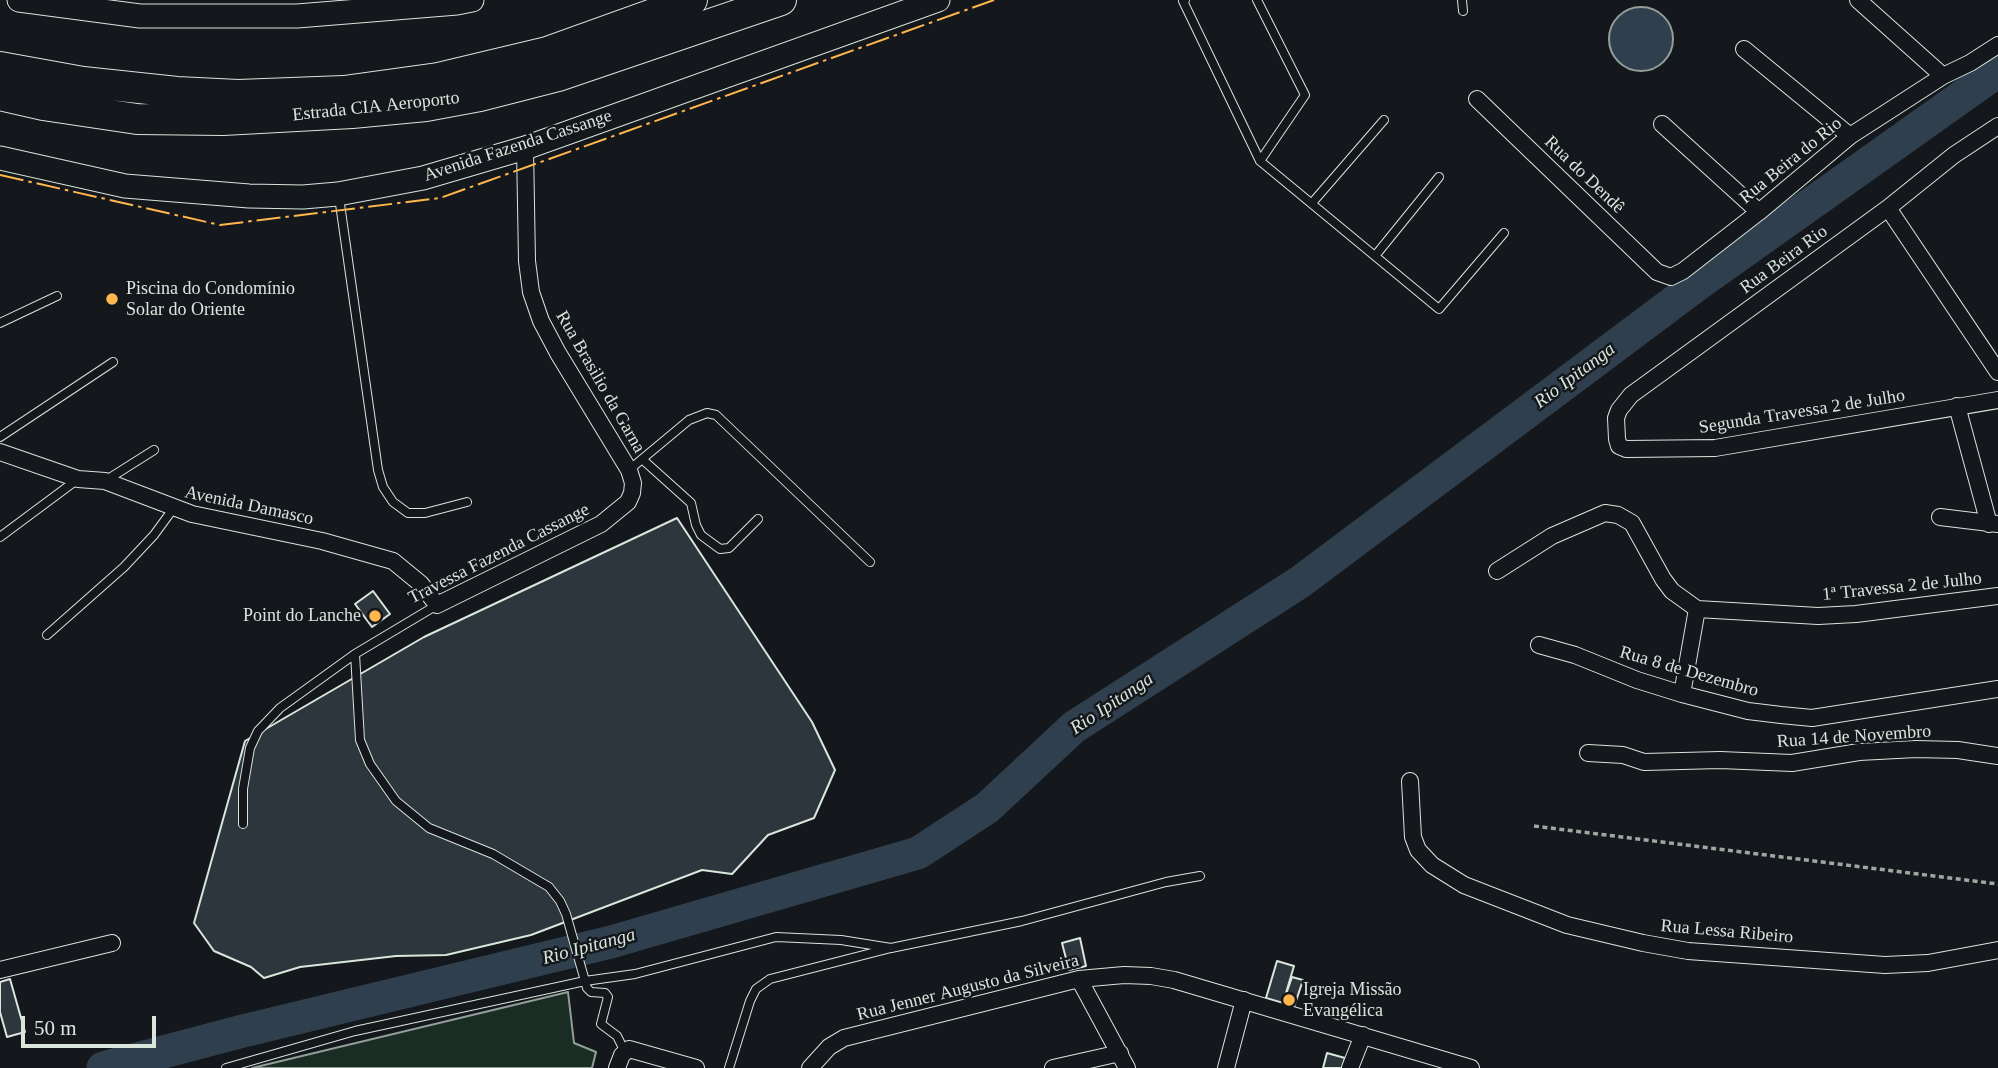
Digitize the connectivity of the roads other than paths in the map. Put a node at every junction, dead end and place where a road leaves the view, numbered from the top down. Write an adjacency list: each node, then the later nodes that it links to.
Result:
1 (19, 0): 10 (main road)
2 (692, 0): 15 (highway, Estrada CIA Aeroporto)
3 (781, 0): 17 (highway, Estrada CIA Aeroporto)
4 (938, 0): 23 (main road, Avenida Fazenda Cassange)
5 (1185, 0): 25 (lane)
6 (1257, 0): 25 (lane)
7 (1462, 0): 12 (lane)
8 (1858, 0): 16 (street)
9 (462, 1): 11 (main road)
10 (100, 5): 11 (main road)
11 (141, 8)
12 (1463, 11)
13 (1998, 45): 16 (street, Rua Beira do Rio)
14 (1744, 49): 22 (street)
15 (0, 67)
16 (1944, 76): 22 (street, Rua Beira do Rio)
17 (0, 95)
18 (1477, 99): 33 (street, Rua do Dendê)
19 (1384, 120): 28 (lane)
20 (1662, 124): 30 (street)
21 (1998, 126): 29 (street, Rua Beira Rio)
22 (1850, 136): 30 (street, Rua Beira do Rio)
23 (525, 148): 27 (main road, Avenida Fazenda Cassange); 44 (street, Rua Brasilio da Garna)
24 (0, 158): 27 (main road, Avenida Fazenda Cassange)
25 (1260, 161): 28 (lane)
26 (1440, 177): 32 (lane)
27 (338, 194): 47 (lane)
28 (1312, 203): 32 (lane)
29 (1888, 208): 37 (street); 41 (street, Rua Beira Rio)
30 (1759, 212): 33 (street, Rua Beira do Rio)
31 (1504, 233): 32 (lane)
32 (1375, 256)
33 (1666, 277)
34 (57, 296): 35 (lane)
35 (0, 323)
36 (113, 362): 40 (lane)
37 (1998, 372)
38 (1998, 400): 39 (street, Segunda Travessa 2 de Julho)
39 (1957, 406): 41 (street, Segunda Travessa 2 de Julho); 51 (street)
40 (0, 437)
41 (1617, 439)
42 (155, 450): 46 (lane)
43 (0, 452): 45 (street, Avenida Damasco)
44 (635, 464): 50 (lane); 53 (lane); 56 (street, Travessa Fazenda Cassange)
45 (78, 479): 46 (street, Avenida Damasco); 52 (lane)
46 (106, 481): 48 (street, Avenida Damasco)
47 (467, 502)
48 (173, 509): 56 (street, Avenida Damasco); 58 (lane)
49 (1940, 517): 51 (street)
50 (758, 519)
51 (1994, 524)
52 (0, 537)
53 (870, 562)
54 (1497, 571): 57 (street)
55 (1998, 596): 57 (street, 1ª Travessa 2 de Julho)
56 (438, 604): 60 (lane, Travessa Fazenda Cassange)
57 (1697, 609): 62 (street)
58 (47, 635)
59 (1539, 645): 62 (street, Rua 8 de Dezembro)
60 (355, 654): 66 (lane, Travessa Fazenda Cassange); 72 (lane)
61 (1998, 690): 62 (street, Rua 8 de Dezembro)
62 (1682, 694)
63 (1588, 752): 64 (street, Rua 14 de Novembro)
64 (1998, 756)
65 (1410, 781): 70 (street, Rua Lessa Ribeiro)
66 (243, 824)
67 (1200, 876): 69 (lane)
68 (112, 943): 71 (street)
69 (891, 948): 72 (lane); 81 (lane)
70 (1998, 950)
71 (0, 970)
72 (583, 976): 76 (lane); 78 (lane)
73 (1079, 979): 74 (street, Rua Jenner Augusto da Silveira); 77 (street); 82 (street, Rua Jenner Augusto da Silveira)
74 (1244, 1000): 75 (street, Rua Jenner Augusto da Silveira); 85 (street)
75 (1363, 1035): 86 (street); 87 (street, Rua Jenner Augusto da Silveira)
76 (625, 1052): 79 (street); 80 (street)
77 (1119, 1053): 83 (street); 84 (street)
78 (226, 1068)
79 (617, 1068)
80 (696, 1068)
81 (729, 1068)
82 (810, 1068)
83 (1053, 1068)
84 (1127, 1068)
85 (1226, 1068)
86 (1350, 1068)
87 (1471, 1068)

